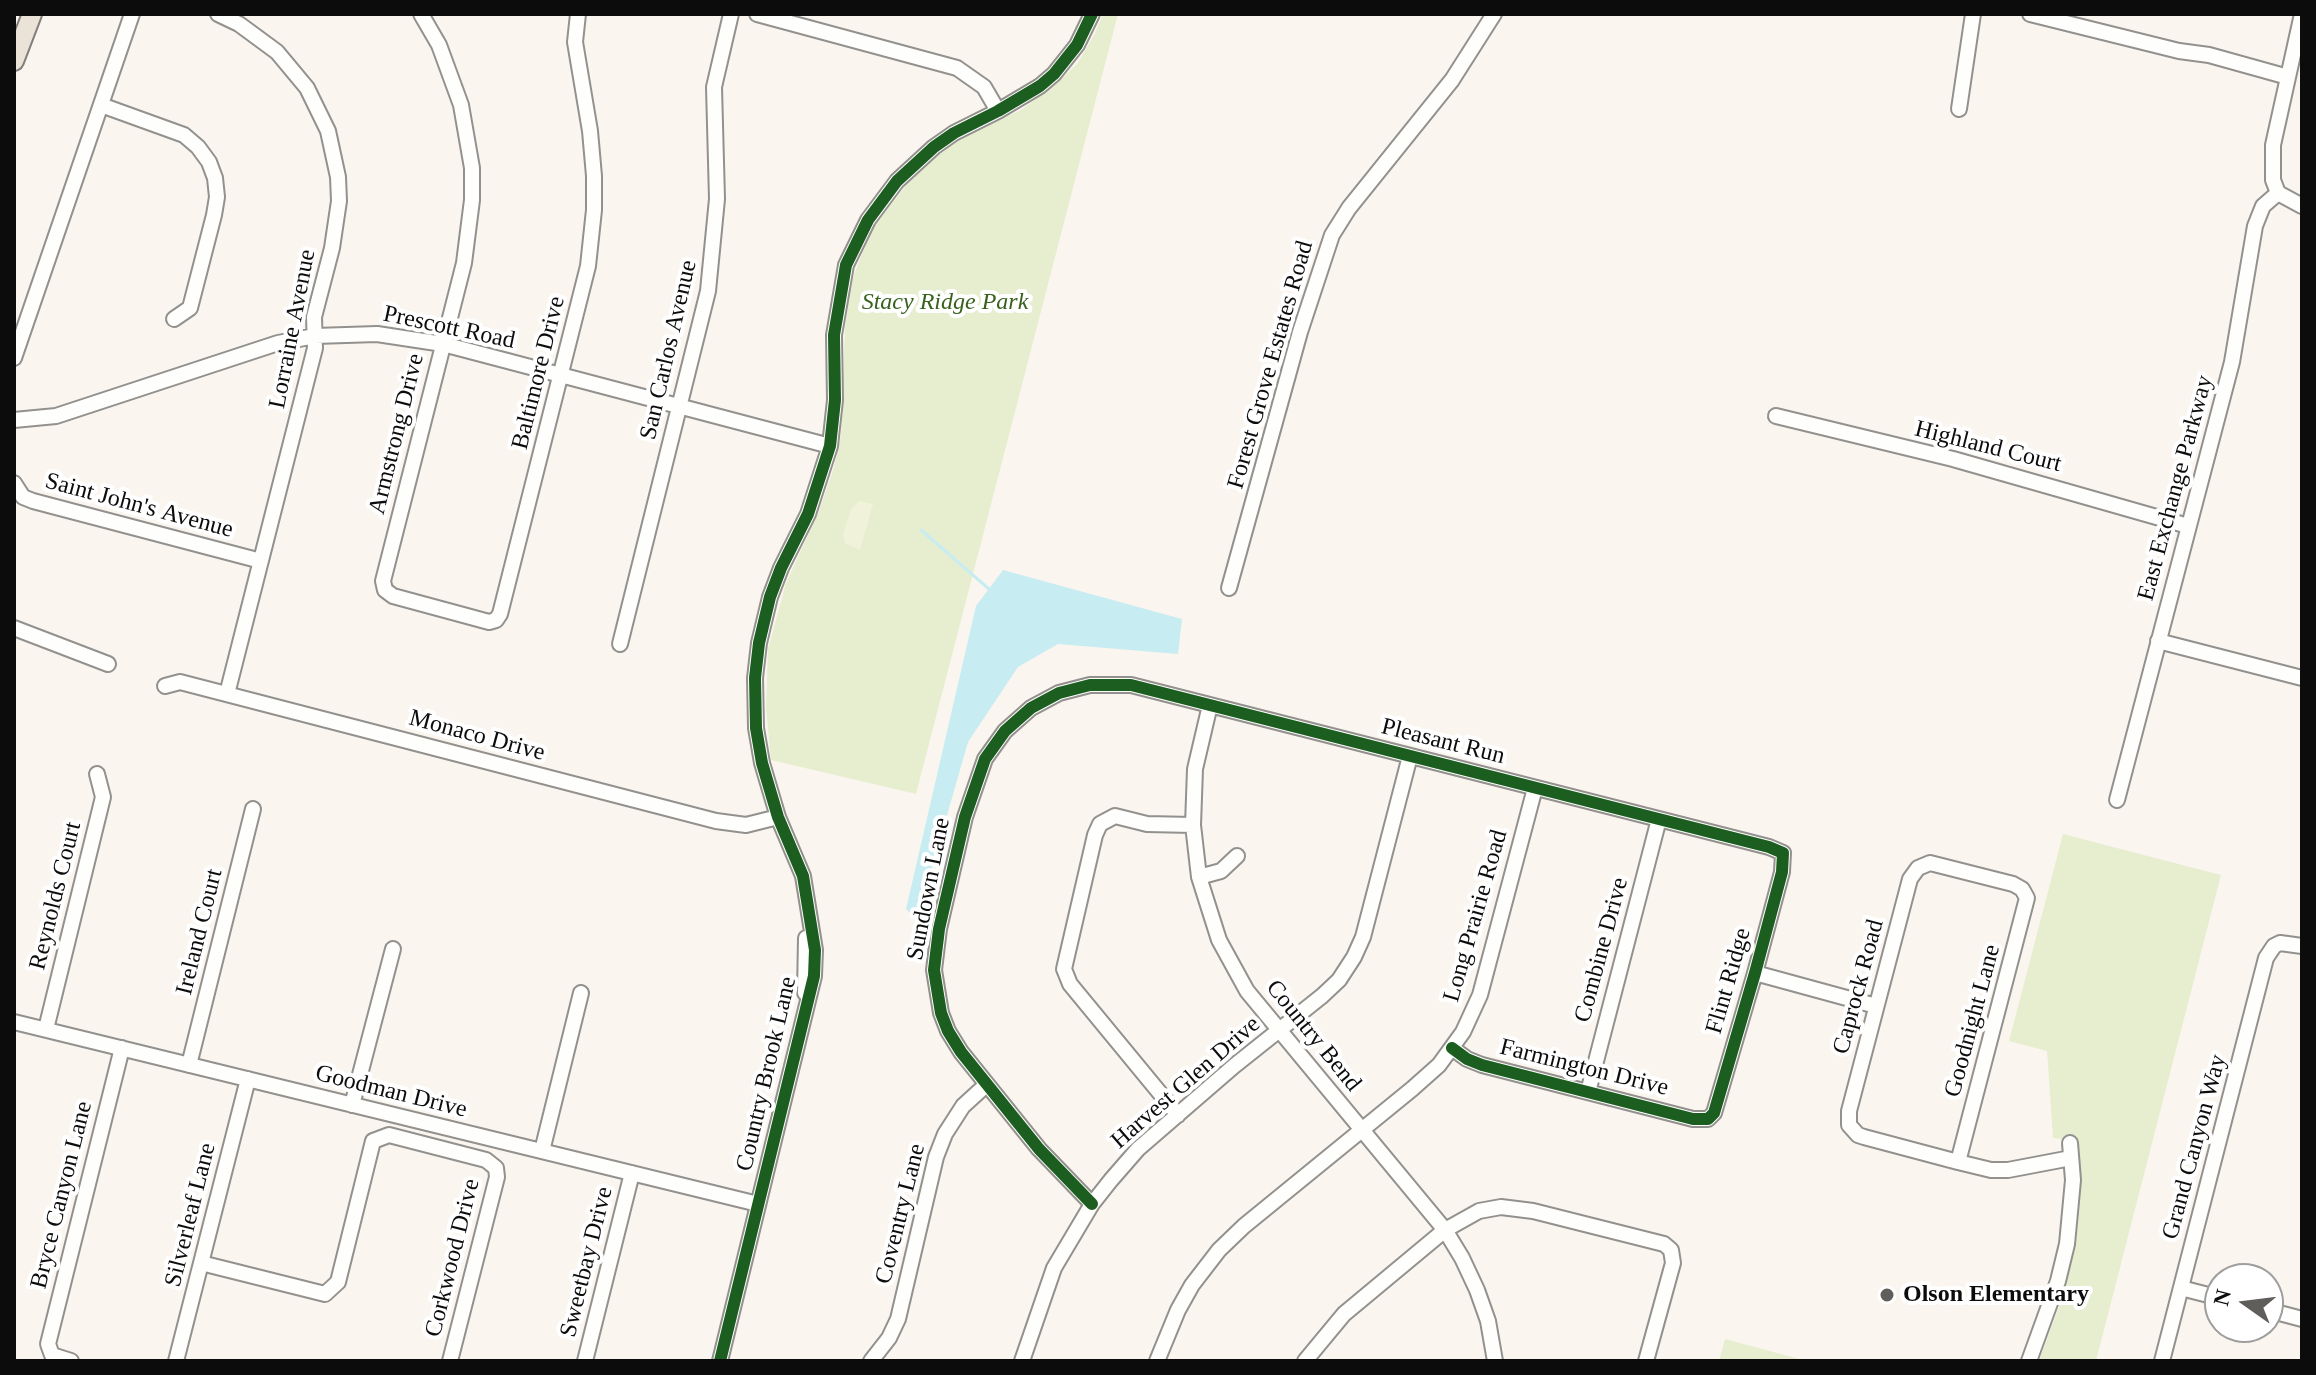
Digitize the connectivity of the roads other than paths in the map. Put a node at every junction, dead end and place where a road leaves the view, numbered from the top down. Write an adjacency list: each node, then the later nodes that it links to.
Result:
1 (32, 14): 13 (main road)
2 (132, 14): 15 (street)
3 (218, 14): 21 (street, Lorraine Avenue)
4 (421, 14): 22 (street, Armstrong Drive)
5 (578, 14): 24 (street, Baltimore Drive)
6 (731, 14): 25 (street, San Carlos Avenue)
7 (757, 14): 17 (street)
8 (1092, 14): 17 (street, Country Brook Lane)
9 (1494, 14): 33 (street, Forest Grove Estates Road)
10 (1973, 14): 16 (street)
11 (2030, 14): 14 (street)
12 (2302, 14): 14 (street)
13 (14, 61)
14 (2288, 77): 18 (street)
15 (101, 105): 20 (street); 23 (street)
16 (1959, 109)
17 (998, 111): 28 (street, Country Brook Lane)
18 (2278, 193): 19 (street); 30 (street, East Exchange Parkway)
19 (2302, 206)
20 (174, 319)
21 (315, 336): 22 (street, Prescott Road); 27 (street, Prescott Road); 31 (street, Lorraine Avenue)
22 (443, 344): 24 (street, Prescott Road); 32 (street, Armstrong Drive)
23 (14, 358)
24 (561, 375): 25 (street, Prescott Road); 32 (street, Baltimore Drive)
25 (681, 407): 28 (street, Prescott Road); 36 (street, San Carlos Avenue)
26 (1776, 416): 30 (street, Highland Court)
27 (14, 420)
28 (830, 446): 48 (street, Country Brook Lane)
29 (14, 483): 31 (street, Saint John's Avenue)
30 (2188, 526): 35 (street, East Exchange Parkway)
31 (261, 561): 41 (street, Lorraine Avenue)
32 (384, 588)
33 (1229, 588)
34 (14, 628): 37 (street)
35 (2158, 641): 38 (street); 46 (street, East Exchange Parkway)
36 (620, 644)
37 (108, 664)
38 (2302, 678)
39 (1090, 685): 42 (street, Pleasant Run); 67 (street, Sundown Lane)
40 (165, 686): 41 (street, Monaco Drive)
41 (227, 694): 48 (street, Monaco Drive)
42 (1210, 705): 43 (street, Pleasant Run); 50 (street, Country Bend)
43 (1410, 756): 45 (street, Pleasant Run); 62 (street, Harvest Glen Drive)
44 (97, 774): 61 (street, Reynolds Court)
45 (1535, 788): 49 (street, Pleasant Run); 64 (street, Long Prairie Road)
46 (2117, 800)
47 (253, 809): 65 (street, Ireland Court)
48 (778, 817): 76 (street, Country Brook Lane)
49 (1659, 819): 51 (street, Pleasant Run); 68 (street, Combine Drive)
50 (1193, 825): 54 (street, Country Bend); 70 (street)
51 (1783, 853): 57 (street, Flint Ridge)
52 (1237, 856): 54 (street)
53 (1922, 866): 59 (street, Caprock Road); 74 (street, Goodnight Lane)
54 (1199, 877): 62 (street, Country Bend)
55 (2302, 946): 80 (street, Grand Canyon Way)
56 (393, 949): 69 (street)
57 (1755, 973): 59 (street); 71 (street, Flint Ridge)
58 (581, 993): 73 (street)
59 (1876, 1006): 74 (street, Caprock Road)
60 (14, 1022): 61 (street, Goodman Drive)
61 (46, 1029): 63 (street, Goodman Drive)
62 (1279, 1031): 70 (street, Harvest Glen Drive); 72 (street, Country Bend)
63 (122, 1048): 65 (street, Goodman Drive); 82 (street, Bryce Canyon Lane)
64 (1452, 1048): 68 (street, Farmington Drive); 72 (street, Long Prairie Road)
65 (189, 1065): 66 (street, Goodman Drive)
66 (248, 1079): 69 (street, Goodman Drive); 79 (street, Silverleaf Lane)
67 (986, 1085): 77 (street, Sundown Lane); 87 (street, Coventry Lane)
68 (1588, 1092): 71 (street, Farmington Drive)
69 (352, 1105): 73 (street, Goodman Drive)
70 (1178, 1115): 77 (street, Harvest Glen Drive)
71 (1708, 1119)
72 (1362, 1131): 78 (street, Country Bend); 89 (street, Long Prairie Road)
73 (542, 1151): 75 (street, Goodman Drive)
74 (1958, 1162): 93 (street)
75 (632, 1173): 76 (street, Goodman Drive); 85 (street, Sweetbay Drive)
76 (758, 1204): 86 (street, Country Brook Lane)
77 (1092, 1204): 88 (street, Harvest Glen Drive)
78 (1445, 1230): 90 (street); 91 (street, Country Bend); 92 (street)
79 (201, 1263): 83 (street, Silverleaf Lane); 84 (street, Corkwood Drive)
80 (2181, 1288): 81 (street); 94 (street, Grand Canyon Way)
81 (2204, 1294)
82 (71, 1361)
83 (176, 1361)
84 (450, 1361)
85 (585, 1361)
86 (720, 1361)
87 (871, 1361)
88 (1022, 1361)
89 (1157, 1361)
90 (1305, 1361)
91 (1495, 1361)
92 (1646, 1361)
93 (2029, 1361)
94 (2162, 1361)

